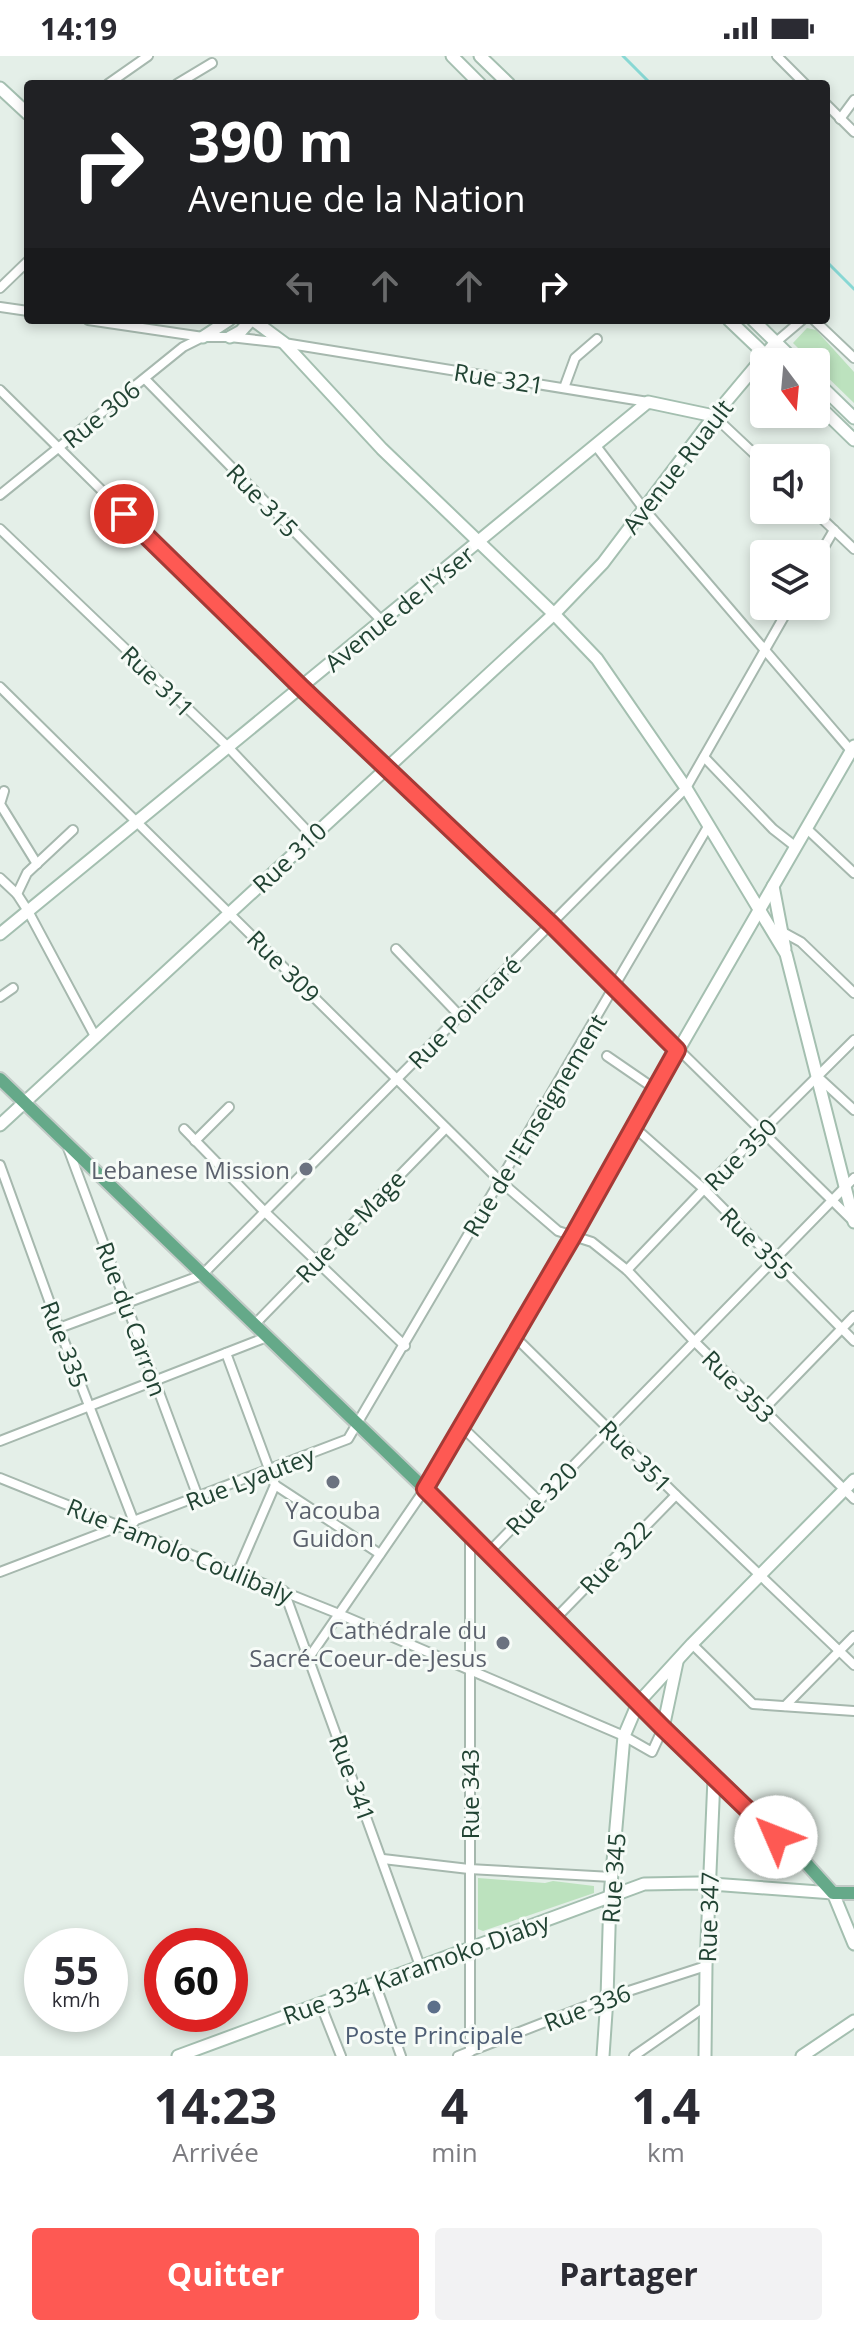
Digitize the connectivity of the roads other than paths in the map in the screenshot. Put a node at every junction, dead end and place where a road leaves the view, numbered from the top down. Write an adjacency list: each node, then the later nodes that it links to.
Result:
1 (148, 56): 6 (street)
2 (452, 56): 8 (street)
3 (480, 56): 9 (street)
4 (777, 56): 10 (street)
5 (212, 63): 7 (street)
6 (114, 80)
7 (184, 80)
8 (476, 80)
9 (505, 80)
10 (801, 80)
11 (0, 88): 14 (street)
12 (854, 100): 15 (street)
13 (830, 108): 15 (street)
14 (24, 110)
15 (840, 119): 16 (street)
16 (854, 132)
17 (24, 265): 18 (street)
18 (0, 288)
19 (0, 307): 20 (street)
20 (24, 310)
21 (115, 324): 29 (street, Rue 321)
22 (223, 324): 29 (street)
23 (250, 324): 30 (street)
24 (258, 324): 33 (street)
25 (733, 324): 34 (street)
26 (757, 324): 32 (street)
27 (797, 324): 32 (street, Avenue Ruault)
28 (818, 324): 37 (street)
29 (203, 337): 30 (street, Rue 321); 39 (street, Rue 306)
30 (230, 337): 33 (street, Rue 321)
31 (597, 339): 40 (street)
32 (776, 342): 35 (street, Avenue Ruault); 36 (street)
33 (284, 343): 40 (street, Rue 321); 57 (street)
34 (758, 348)
35 (773, 348)
36 (782, 348)
37 (854, 358)
38 (750, 378): 44 (street, Avenue Ruault)
39 (145, 379): 49 (street, Rue 306); 61 (street, Rue 315)
40 (564, 388): 43 (street, Rue 321)
41 (0, 390): 49 (street)
42 (830, 395): 46 (street)
43 (648, 402): 44 (street, Rue 321); 48 (street, Avenue de l'Yser)
44 (714, 416): 50 (street); 52 (street, Avenue Ruault)
45 (830, 417): 47 (street)
46 (854, 418)
47 (854, 440)
48 (596, 446): 52 (street); 57 (street, Avenue de l'Yser)
49 (57, 449): 51 (street, Rue 306); 64 (street)
50 (750, 450)
51 (0, 495)
52 (644, 509): 59 (street, Avenue Ruault); 62 (street)
53 (828, 524): 55 (street)
54 (0, 529): 65 (street, Rue 311)
55 (834, 530): 56 (street); 58 (street)
56 (828, 540)
57 (479, 542): 59 (street); 61 (street, Avenue de l'Yser)
58 (854, 549)
59 (554, 614): 68 (street, Rue 310); 69 (street)
60 (782, 620): 62 (street, Rue Poincaré)
61 (382, 621): 64 (street, Avenue de l'Yser)
62 (765, 648): 66 (street); 67 (street, Rue Poincaré)
63 (0, 687): 71 (street, Rue 309)
64 (301, 687): 65 (street, Avenue de l'Yser); 68 (street)
65 (228, 747): 71 (street, Avenue de l'Yser); 75 (street, Rue 311)
66 (853, 750): 73 (street)
67 (704, 757): 69 (street, Rue Poincaré); 76 (street)
68 (387, 767): 75 (street, Rue 310); 85 (street)
69 (686, 788): 72 (street); 85 (street, Rue Poincaré)
70 (4, 791): 77 (street)
71 (137, 822): 83 (street, Avenue de l'Yser); 84 (street, Rue 309)
72 (709, 825): 82 (street); 91 (street, Rue de l'Enseignement)
73 (806, 828): 76 (street); 78 (street)
74 (73, 830): 77 (street)
75 (312, 836): 84 (street, Rue 310)
76 (796, 847): 80 (street)
77 (37, 864): 81 (street)
78 (854, 873)
79 (0, 878): 81 (street)
80 (773, 886): 82 (street); 87 (street)
81 (17, 894): 83 (street)
82 (760, 908): 86 (street); 98 (street)
83 (28, 911): 88 (street, Avenue de l'Yser); 96 (street)
84 (230, 912): 96 (street, Rue 310); 102 (street, Rue 309)
85 (551, 924): 91 (street); 95 (street, Rue Poincaré)
86 (771, 927): 87 (street); 90 (street)
87 (784, 932): 90 (street); 93 (street)
88 (0, 934)
89 (396, 949): 95 (street)
90 (786, 954): 100 (street)
91 (616, 987): 98 (street); 115 (street, Rue de l'Enseignement)
92 (13, 988): 94 (street)
93 (854, 993)
94 (0, 997)
95 (460, 1016): 102 (street, Rue Poincaré)
96 (96, 1038): 104 (street, Rue 310)
97 (854, 1040): 100 (street, Rue 350)
98 (677, 1050): 103 (street); 111 (street)
99 (607, 1056): 103 (street)
100 (818, 1076): 106 (street); 111 (street, Rue 350); 116 (street)
101 (0, 1079): 104 (main road)
102 (397, 1079): 109 (street, Rue 309); 119 (street, Rue Poincaré)
103 (655, 1089): 108 (street)
104 (26, 1102): 107 (street, Rue 310); 112 (main road)
105 (229, 1107): 113 (street)
106 (854, 1110)
107 (0, 1125)
108 (634, 1127): 117 (street, Rue 355); 121 (street)
109 (446, 1128): 115 (street, Rue 309); 123 (street, Rue de Mage)
110 (184, 1129): 113 (street)
111 (761, 1132): 117 (street, Rue 350); 118 (street)
112 (65, 1140): 125 (main road); 126 (street, Rue du Carron)
113 (195, 1141): 119 (street)
114 (0, 1165): 129 (street, Rue 335)
115 (500, 1181): 121 (street, Rue 309); 135 (street, Rue de l'Enseignement)
116 (850, 1182): 118 (street, Rue 320); 120 (street)
117 (704, 1189): 122 (street, Rue 355); 124 (street, Rue 350)
118 (832, 1201): 120 (street); 122 (street, Rue 320)
119 (265, 1212): 123 (street); 125 (street, Rue Poincaré)
120 (854, 1222)
121 (573, 1236): 124 (street, Rue 353); 131 (street)
122 (774, 1260): 130 (street, Rue 355); 133 (street, Rue 320)
123 (316, 1262): 128 (street, Rue de Mage); 135 (street)
124 (627, 1270): 133 (street, Rue 353)
125 (202, 1275): 126 (street, Rue Poincaré); 128 (main road)
126 (126, 1303): 129 (street, Rue Poincaré); 137 (street, Rue du Carron)
127 (854, 1316): 130 (street)
128 (255, 1324): 132 (main road)
129 (59, 1328): 138 (street, Rue 335)
130 (842, 1329): 134 (street, Rue 355); 139 (street)
131 (513, 1335): 141 (street); 142 (street, Rue 351)
132 (267, 1337): 136 (street); 140 (main road)
133 (694, 1341): 139 (street, Rue 353); 142 (street, Rue 320)
134 (854, 1341)
135 (405, 1346): 140 (street, Rue de l'Enseignement)
136 (226, 1353): 137 (street); 144 (street)
137 (155, 1381): 138 (street); 151 (street, Rue du Carron)
138 (89, 1406): 143 (street); 154 (street, Rue 335)
139 (763, 1410): 149 (street, Rue 353)
140 (358, 1425): 144 (street, Rue Lyautey); 148 (main road)
141 (461, 1426): 148 (street); 153 (street)
142 (608, 1428): 150 (street, Rue 351); 153 (street, Rue 320)
143 (0, 1441)
144 (269, 1470): 147 (street); 151 (street, Rue Lyautey)
145 (0, 1478): 155 (street, Rue Famolo Coulibaly)
146 (854, 1480): 149 (street, Rue 345)
147 (275, 1485): 158 (street); 160 (street)
148 (425, 1489): 156 (main road); 158 (street)
149 (843, 1491): 152 (street, Rue 353); 161 (street, Rue 345)
150 (676, 1495): 161 (street, Rue 351); 164 (street, Rue 322)
151 (198, 1497): 154 (street, Rue Lyautey)
152 (854, 1499)
153 (539, 1501): 157 (street, Rue 320)
154 (134, 1522): 155 (street, Rue Lyautey)
155 (122, 1526): 159 (street, Rue Lyautey); 160 (street, Rue Famolo Coulibaly)
156 (470, 1535): 157 (main road); 171 (street, Rue 343)
157 (489, 1552): 164 (main road)
158 (380, 1554): 163 (street)
159 (0, 1572)
160 (237, 1573): 162 (street, Rue Famolo Coulibaly)
161 (760, 1576): 166 (street, Rue 345); 167 (street, Rue 351)
162 (284, 1591): 163 (street, Rue Famolo Coulibaly); 168 (street, Rue 341)
163 (339, 1614): 168 (street); 171 (street, Rue Famolo Coulibaly)
164 (555, 1619): 172 (main road)
165 (854, 1636): 167 (street)
166 (692, 1644): 169 (street, Rue 345); 173 (street)
167 (840, 1651): 170 (street, Rue 351); 173 (street)
168 (308, 1659): 178 (street, Rue 341)
169 (677, 1661): 172 (street, Rue 345); 175 (street)
170 (854, 1665)
171 (470, 1669): 176 (street, Rue Famolo Coulibaly); 179 (street, Rue 343)
172 (638, 1703): 175 (main road); 176 (street, Rue 345)
173 (785, 1706): 174 (street)
174 (854, 1711)
175 (663, 1728): 176 (street, Rue Famolo Coulibaly); 177 (main road)
176 (624, 1736): 180 (street, Rue 345)
177 (714, 1778): 181 (street, Rue 347); 182 (main road)
178 (383, 1859): 179 (street); 187 (street, Rue 341)
179 (469, 1869): 180 (street); 186 (street, Rue 343)
180 (612, 1877): 184 (street, Rue 345)
181 (703, 1884): 182 (street, Rue 334 Karamoko Diaby); 184 (street, Rue 334 Karamoko Diaby); 188 (street, Rue 347)
182 (833, 1893): 183 (main road); 185 (street)
183 (854, 1893)
184 (610, 1896): 186 (street, Rue 334 Karamoko Diaby); 190 (street, Rue 345)
185 (854, 1944)
186 (471, 1950): 187 (street, Rue 334 Karamoko Diaby); 194 (street, Rue 343)
187 (420, 1966): 189 (street, Rue 334 Karamoko Diaby)
188 (706, 1966): 190 (street, Rue 336); 192 (street, Rue 347)
189 (375, 1983): 191 (street, Rue 334 Karamoko Diaby); 197 (street)
190 (607, 1998): 194 (street, Rue 336); 199 (street, Rue 345)
191 (320, 2003): 195 (street, Rue 334 Karamoko Diaby); 196 (street)
192 (706, 2006): 200 (street); 201 (street, Rue 347)
193 (852, 2023): 202 (street)
194 (471, 2054): 198 (street, Rue 336)
195 (178, 2056)
196 (341, 2056)
197 (401, 2056)
198 (458, 2056)
199 (603, 2056)
200 (634, 2056)
201 (705, 2056)
202 (802, 2056)

